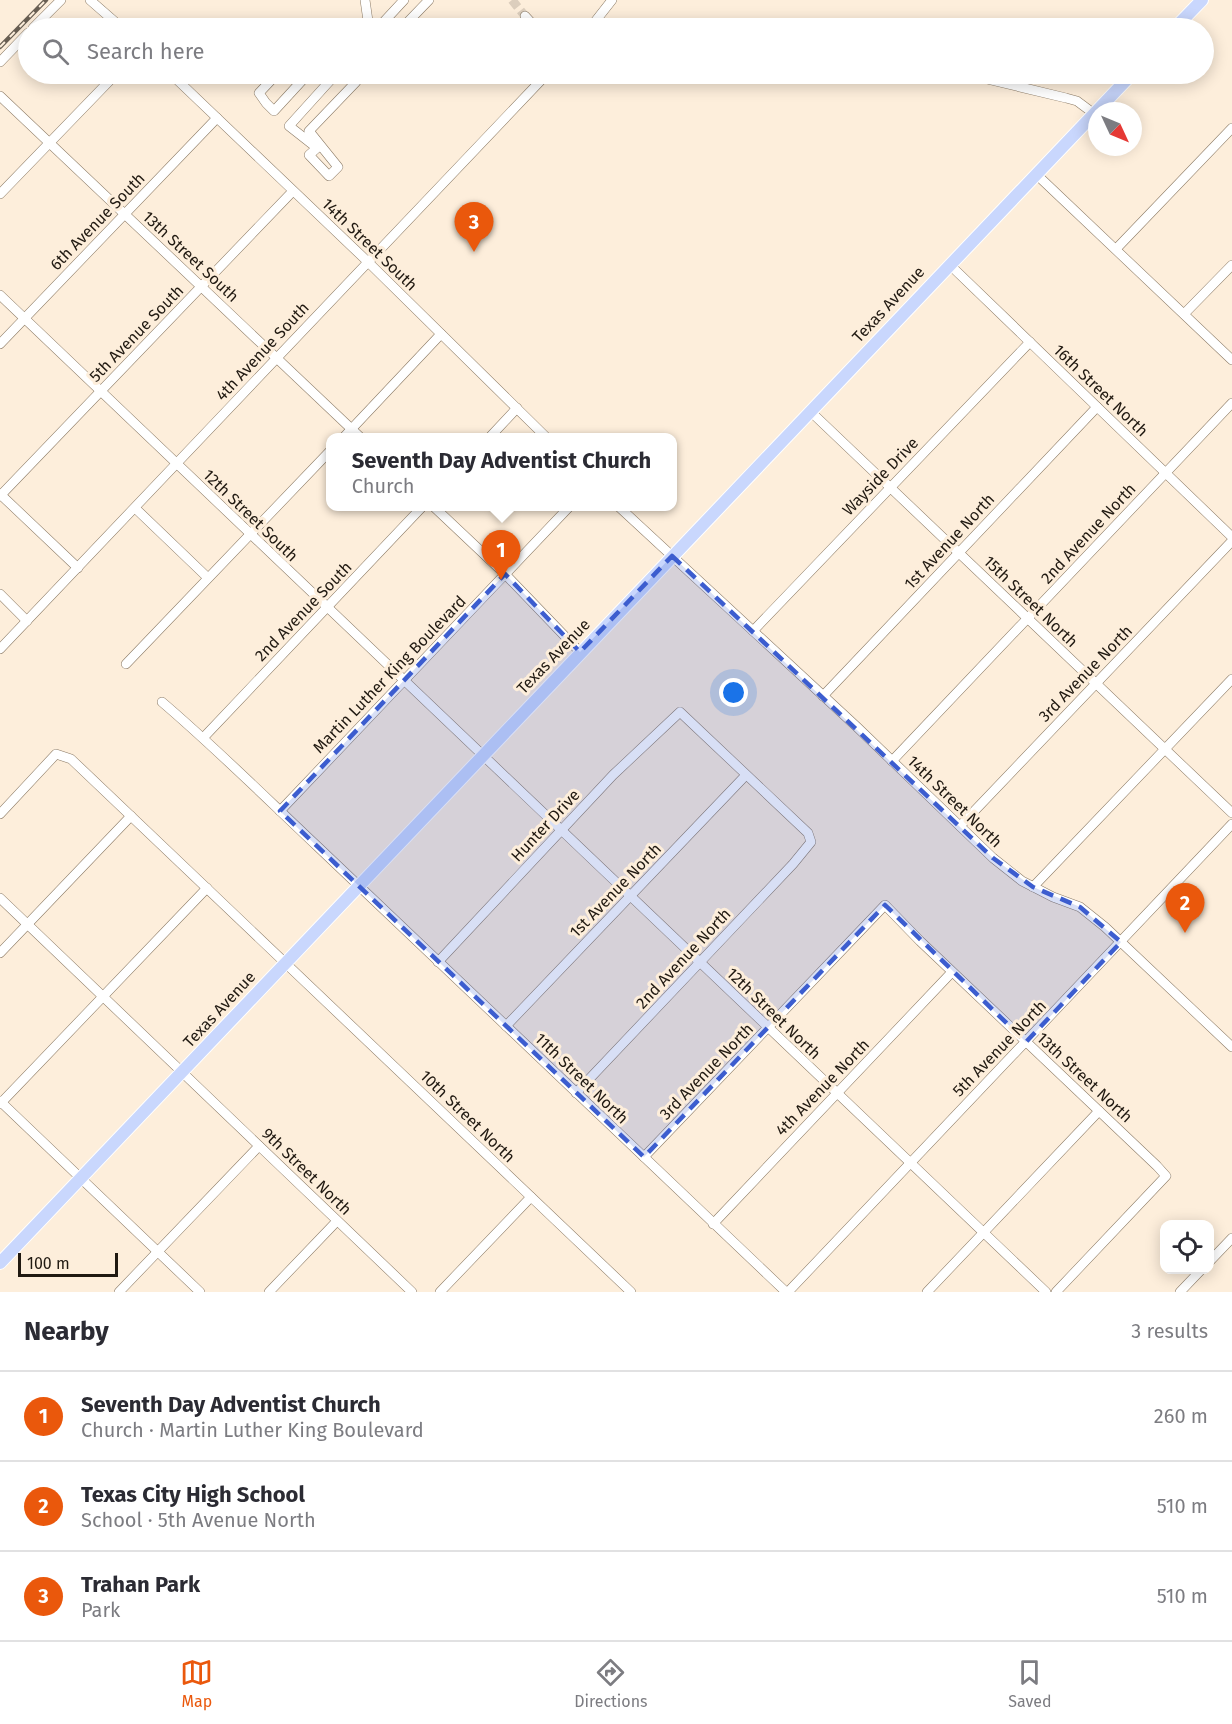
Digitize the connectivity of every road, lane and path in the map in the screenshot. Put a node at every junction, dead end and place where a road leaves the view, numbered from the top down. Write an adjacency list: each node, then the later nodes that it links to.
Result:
1 (61, 0): 8 (street)
2 (90, 0): 9 (street)
3 (365, 0): 10 (street)
4 (404, 0): 11 (street)
5 (429, 0): 12 (street)
6 (612, 0): 13 (street)
7 (1202, 0): 14 (main road)
8 (43, 18)
9 (111, 18)
10 (368, 18)
11 (387, 18)
12 (412, 18)
13 (598, 18)
14 (1185, 18)
15 (18, 43): 16 (street)
16 (0, 62)
17 (106, 84): 32 (street)
18 (181, 84): 29 (street, 14th Street South)
19 (268, 84): 20 (street)
20 (299, 84)
21 (327, 84): 22 (street)
22 (353, 84)
23 (536, 84): 38 (street, 4th Avenue South)
24 (1008, 84): 28 (street)
25 (1122, 84): 27 (main road, Texas Avenue)
26 (0, 96): 32 (street, 13th Street South)
27 (1104, 102)
28 (1088, 109)
29 (217, 118): 34 (street, 14th Street South); 36 (street, 6th Avenue South)
30 (1088, 118): 33 (main road, Texas Avenue)
31 (1232, 128): 37 (street)
32 (49, 143): 35 (street); 36 (street, 13th Street South)
33 (1035, 174): 37 (street); 39 (main road, Texas Avenue)
34 (293, 191): 38 (street, 14th Street South); 41 (street, 5th Avenue South)
35 (0, 194)
36 (124, 214): 41 (street, 13th Street South); 44 (street, 6th Avenue South)
37 (1116, 249): 43 (street)
38 (367, 261): 45 (street, 14th Street South); 48 (street, 4th Avenue South)
39 (949, 264): 46 (street, 16th Street North); 54 (main road, Texas Avenue)
40 (1232, 265): 43 (street)
41 (201, 287): 48 (street, 13th Street South); 50 (street, 5th Avenue South)
42 (0, 295): 44 (street, 12th Street South)
43 (1184, 314): 49 (street)
44 (25, 319): 47 (street, 6th Avenue South); 50 (street, 12th Street South)
45 (441, 334): 53 (street, 14th Street South); 55 (street)
46 (1030, 342): 52 (street, 16th Street North); 63 (street, Wayside Drive)
47 (0, 344)
48 (276, 358): 55 (street, 13th Street South); 61 (street, 4th Avenue South)
49 (1232, 360)
50 (100, 392): 61 (street, 12th Street South); 64 (street, 5th Avenue South)
51 (1232, 403): 62 (street, 2nd Avenue North)
52 (1097, 407): 62 (street, 16th Street North); 72 (street, 1st Avenue North)
53 (517, 408): 58 (street); 59 (street, 14th Street South)
54 (810, 411): 63 (street, 15th Street North); 73 (main road, Texas Avenue)
55 (351, 429): 56 (street); 57 (street, 13th Street South)
56 (347, 433)
57 (355, 433)
58 (494, 433)
59 (542, 433)
60 (326, 455): 70 (street)
61 (176, 464): 65 (street, 4th Avenue South); 70 (street, 12th Street South)
62 (1166, 473): 71 (street, 16th Street North); 79 (street, 2nd Avenue North)
63 (890, 488): 72 (street, 15th Street North); 81 (street, Wayside Drive)
64 (0, 495): 74 (street)
65 (135, 508): 74 (street, 4th Avenue South); 76 (street)
66 (419, 511): 78 (street, 2nd Avenue South)
67 (438, 511): 75 (street)
68 (566, 511): 75 (street, Martin Luther King Boulevard)
69 (622, 511): 73 (street)
70 (250, 534): 76 (street); 78 (street, 12th Street South)
71 (1232, 539): 87 (street, 3rd Avenue North)
72 (959, 553): 79 (street, 15th Street North); 88 (street, 1st Avenue North)
73 (672, 556): 81 (street, 14th Street North); 83 (main road, Texas Avenue)
74 (78, 568): 80 (street, 4th Avenue South)
75 (505, 574): 83 (street); 86 (street, Martin Luther King Boulevard)
76 (207, 577): 84 (street)
77 (0, 594): 80 (street)
78 (327, 608): 86 (street, 12th Street South); 90 (street, 2nd Avenue South)
79 (1028, 619): 87 (street, 15th Street North); 93 (street, 2nd Avenue North)
80 (27, 621): 82 (street, 4th Avenue South)
81 (753, 631): 88 (street, 14th Street North)
82 (0, 649)
83 (580, 652): 92 (main road, Texas Avenue)
84 (126, 664)
85 (1232, 679): 91 (street)
86 (404, 681): 92 (street, 12th Street South); 95 (street, Martin Luther King Boulevard)
87 (1096, 684): 91 (street, 15th Street North); 100 (street, 3rd Avenue North)
88 (823, 696): 93 (street, 14th Street North)
89 (162, 702): 90 (street, 11th Street North)
90 (204, 737): 95 (street, 11th Street North)
91 (1165, 749): 96 (street, 15th Street North); 103 (street)
92 (482, 755): 101 (street, 12th Street North); 102 (main road, Texas Avenue)
93 (892, 761): 100 (street, 14th Street North)
94 (746, 775): 101 (street, Hunter Drive); 105 (street, 1st Avenue North); 112 (street, 2nd Avenue North)
95 (280, 811): 102 (street, 11th Street North)
96 (1232, 813)
97 (0, 814): 98 (street, 10th Street North)
98 (131, 816): 104 (street, 10th Street North); 108 (street)
99 (1232, 824): 109 (street, 5th Avenue North)
100 (960, 826): 103 (street, 14th Street North)
101 (561, 830): 105 (street, 12th Street North); 111 (street, Hunter Drive)
102 (358, 885): 111 (street, 11th Street North); 113 (main road, Texas Avenue)
103 (1033, 887): 109 (street, 14th Street North)
104 (207, 888): 113 (street, 10th Street North); 115 (street)
105 (630, 896): 112 (street, 12th Street North); 116 (street, 1st Avenue North)
106 (0, 898): 108 (street, 9th Street North)
107 (889, 909): 114 (street, 13th Street North); 117 (street, 3rd Avenue North)
108 (27, 924): 110 (street); 115 (street, 9th Street North)
109 (1121, 942): 118 (street, 5th Avenue North); 119 (street, 14th Street North)
110 (0, 953)
111 (438, 962): 116 (street, 11th Street North)
112 (699, 962): 117 (street, 12th Street North); 121 (street, 2nd Avenue North)
113 (285, 963): 120 (main road, Texas Avenue); 129 (street, 10th Street North)
114 (952, 972): 118 (street, 13th Street North); 122 (street, 4th Avenue North)
115 (103, 997): 120 (street, 9th Street North); 123 (street)
116 (506, 1026): 121 (street, 11th Street North)
117 (768, 1028): 122 (street, 12th Street North); 126 (street, 3rd Avenue North)
118 (1026, 1042): 124 (street, 13th Street North); 127 (street, 5th Avenue North)
119 (1232, 1047)
120 (181, 1072): 125 (street, 9th Street North); 128 (main road, Texas Avenue)
121 (576, 1093): 126 (street, 11th Street North)
122 (837, 1094): 127 (street, 12th Street North); 131 (street, 4th Avenue North)
123 (1, 1103): 128 (street)
124 (1099, 1111): 132 (street); 148 (street, 13th Street North)
125 (259, 1146): 130 (street, 9th Street North); 134 (street)
126 (644, 1157): 131 (street, 11th Street North)
127 (910, 1163): 132 (street, 12th Street North); 145 (street, 5th Avenue North)
128 (80, 1178): 134 (street); 136 (main road, Texas Avenue)
129 (531, 1197): 138 (street, 10th Street North); 143 (street)
130 (337, 1221): 141 (street); 142 (street, 9th Street North)
131 (713, 1224): 145 (street, 11th Street North)
132 (983, 1233): 146 (street); 147 (street, 12th Street North)
133 (1232, 1238): 135 (street)
134 (158, 1252): 139 (street); 140 (street)
135 (1214, 1256)
136 (0, 1263)
137 (1197, 1274): 149 (street)
138 (620, 1288): 144 (street, 10th Street North)
139 (119, 1292)
140 (200, 1292)
141 (269, 1292)
142 (412, 1292)
143 (440, 1292)
144 (631, 1292)
145 (787, 1292)
146 (927, 1292)
147 (1046, 1292)
148 (1056, 1292)
149 (1180, 1292)

